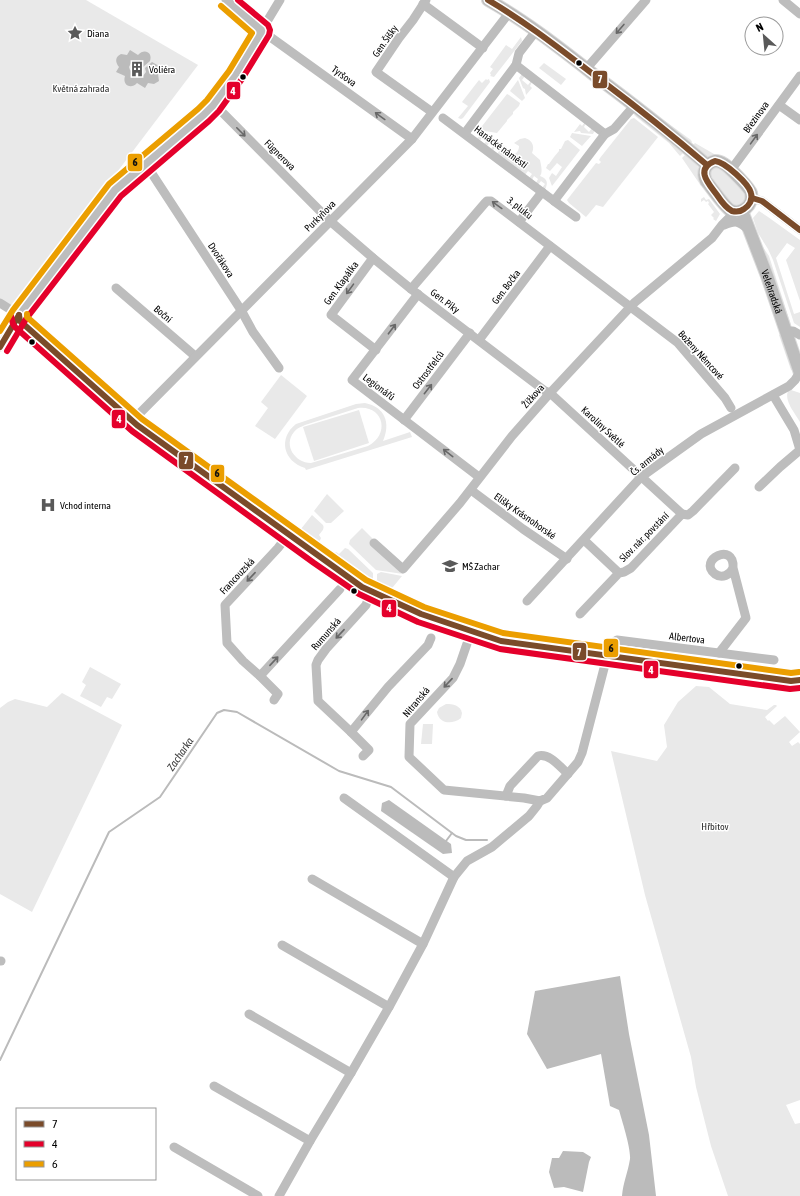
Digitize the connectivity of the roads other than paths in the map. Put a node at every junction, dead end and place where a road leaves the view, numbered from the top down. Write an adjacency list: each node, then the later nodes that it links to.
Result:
1 (226, 0): 9 (street, Tyršova)
2 (280, 0): 9 (street)
3 (488, 0): 7 (main road)
4 (646, 0): 13 (street, one-way to 13)
5 (783, 0): 8 (street)
6 (424, 2): 11 (street, Gen. Šišky); 18 (street, Gen. Šišky)
7 (509, 13): 10 (main road); 11 (street, Purkyňova)
8 (800, 14)
9 (262, 31): 15 (street); 23 (street, Tyršova, one-way to 9)
10 (536, 31): 12 (street, Hanácké náměstí); 13 (main road)
11 (483, 48): 18 (street, Purkyňova)
12 (516, 66): 21 (street, Hanácké náměstí); 22 (street)
13 (586, 69): 17 (main road)
14 (800, 76): 16 (street, Březinova)
15 (214, 104): 24 (street); 33 (street, Fügnerova, one-way to 33)
16 (778, 105): 20 (street); 26 (street, Březinova, one-way to 16)
17 (634, 106): 22 (street); 25 (main road)
18 (432, 112): 23 (street, Purkyňova)
19 (443, 118): 21 (street)
20 (800, 120)
21 (465, 133): 27 (street, Hanácké náměstí)
22 (605, 134): 29 (street)
23 (412, 139): 33 (street, Purkyňova)
24 (146, 163): 44 (street, Dvořákova); 45 (street)
25 (707, 165): 26 (main road); 30 (main road)
26 (731, 170): 28 (main road)
27 (542, 192): 29 (street, Hanácké náměstí); 34 (street)
28 (752, 198): 31 (main road); 37 (street)
29 (554, 201): 32 (street, Hanácké náměstí)
30 (724, 204): 31 (main road); 35 (street)
31 (738, 211): 35 (street, Žižkova); 36 (main road, Velehradská)
32 (576, 217)
33 (330, 221): 39 (street, Gen. Píky); 44 (street, Purkyňova)
34 (519, 222): 38 (street, 3. pluku); 41 (street, 3. pluku, one-way to 41)
35 (722, 225): 36 (street); 43 (street, Žižkova)
36 (750, 230): 46 (main road, Velehradská)
37 (800, 230)
38 (550, 246): 43 (street, 3. pluku); 49 (street, Gen. Bočka)
39 (373, 258): 41 (street, Gen. Píky); 51 (street, Gen. Klapálka, one-way to 51)
40 (116, 288): 52 (street, Boční)
41 (414, 292): 47 (street, Gen. Píky); 51 (street, Legionářů, one-way to 41)
42 (0, 303): 45 (street)
43 (631, 307): 58 (street, Žižkova); 60 (street, Boženy Němcové)
44 (241, 310): 52 (street, Purkyňova); 54 (street, Dvořákova)
45 (19, 315): 50 (street); 61 (street)
46 (786, 330): 48 (street); 53 (main road, Velehradská)
47 (470, 334): 49 (street, Gen. Píky); 62 (street, Ostrostřelců, one-way to 47)
48 (800, 335)
49 (479, 340): 58 (street, Gen. Píky)
50 (0, 346)
51 (376, 350): 62 (street, Legionářů)
52 (195, 356): 61 (street, Purkyňova)
53 (797, 356): 55 (main road, Velehradská)
54 (279, 368)
55 (800, 372): 56 (street)
56 (789, 386): 57 (street); 59 (street, Čs. armády)
57 (800, 388)
58 (550, 393): 64 (street, Žižkova); 65 (street, Karolíny Světlé)
59 (773, 395): 65 (street, Čs. armády); 66 (street)
60 (731, 408)
61 (132, 420): 69 (street)
62 (404, 420): 64 (street, Legionářů, one-way to 62)
63 (735, 468): 68 (street, Slov. nár. povstání)
64 (479, 477): 67 (street, Žižkova)
65 (641, 477): 68 (street, Slov. nár. povstání); 70 (street, Čs. armády)
66 (759, 488)
67 (471, 490): 71 (street, Žižkova); 72 (street, Elišky Krásnohorské)
68 (682, 514): 74 (street, Slov. nár. povstání)
69 (288, 535): 76 (street); 84 (street, Francouzská, one-way to 84)
70 (584, 540): 72 (street, Čs. armády); 74 (street, Slov. nár. povstání)
71 (374, 543)
72 (567, 559): 77 (street, Čs. armády)
73 (733, 568): 81 (street)
74 (619, 573): 78 (street, Slov. nár. povstání)
75 (340, 589): 84 (street, one-way to 75)
76 (371, 591): 79 (street); 87 (street, Rumunská, one-way to 87)
77 (528, 602)
78 (580, 614)
79 (471, 632): 82 (street); 90 (street, Nitranská, one-way to 90)
80 (431, 638): 87 (street, one-way to 80)
81 (719, 653): 82 (street, Albertova); 83 (street, Albertova)
82 (607, 656): 85 (street); 89 (street)
83 (774, 660)
84 (260, 676): 86 (street, Francouzská)
85 (800, 680)
86 (274, 700)
87 (351, 732): 88 (street, Rumunská)
88 (363, 756)
89 (568, 774): 90 (street); 92 (street)
90 (506, 796): 92 (street, Nitranská)
91 (344, 798): 93 (street)
92 (540, 801): 93 (street)
93 (454, 877): 95 (street)
94 (312, 879): 95 (street)
95 (423, 944): 97 (street)
96 (282, 946): 97 (street)
97 (389, 1007): 99 (street)
98 (248, 1014): 99 (street)
99 (351, 1073): 101 (street)
100 (214, 1086): 101 (street)
101 (310, 1141): 104 (street)
102 (174, 1147): 103 (street)
103 (258, 1196)
104 (279, 1196)

